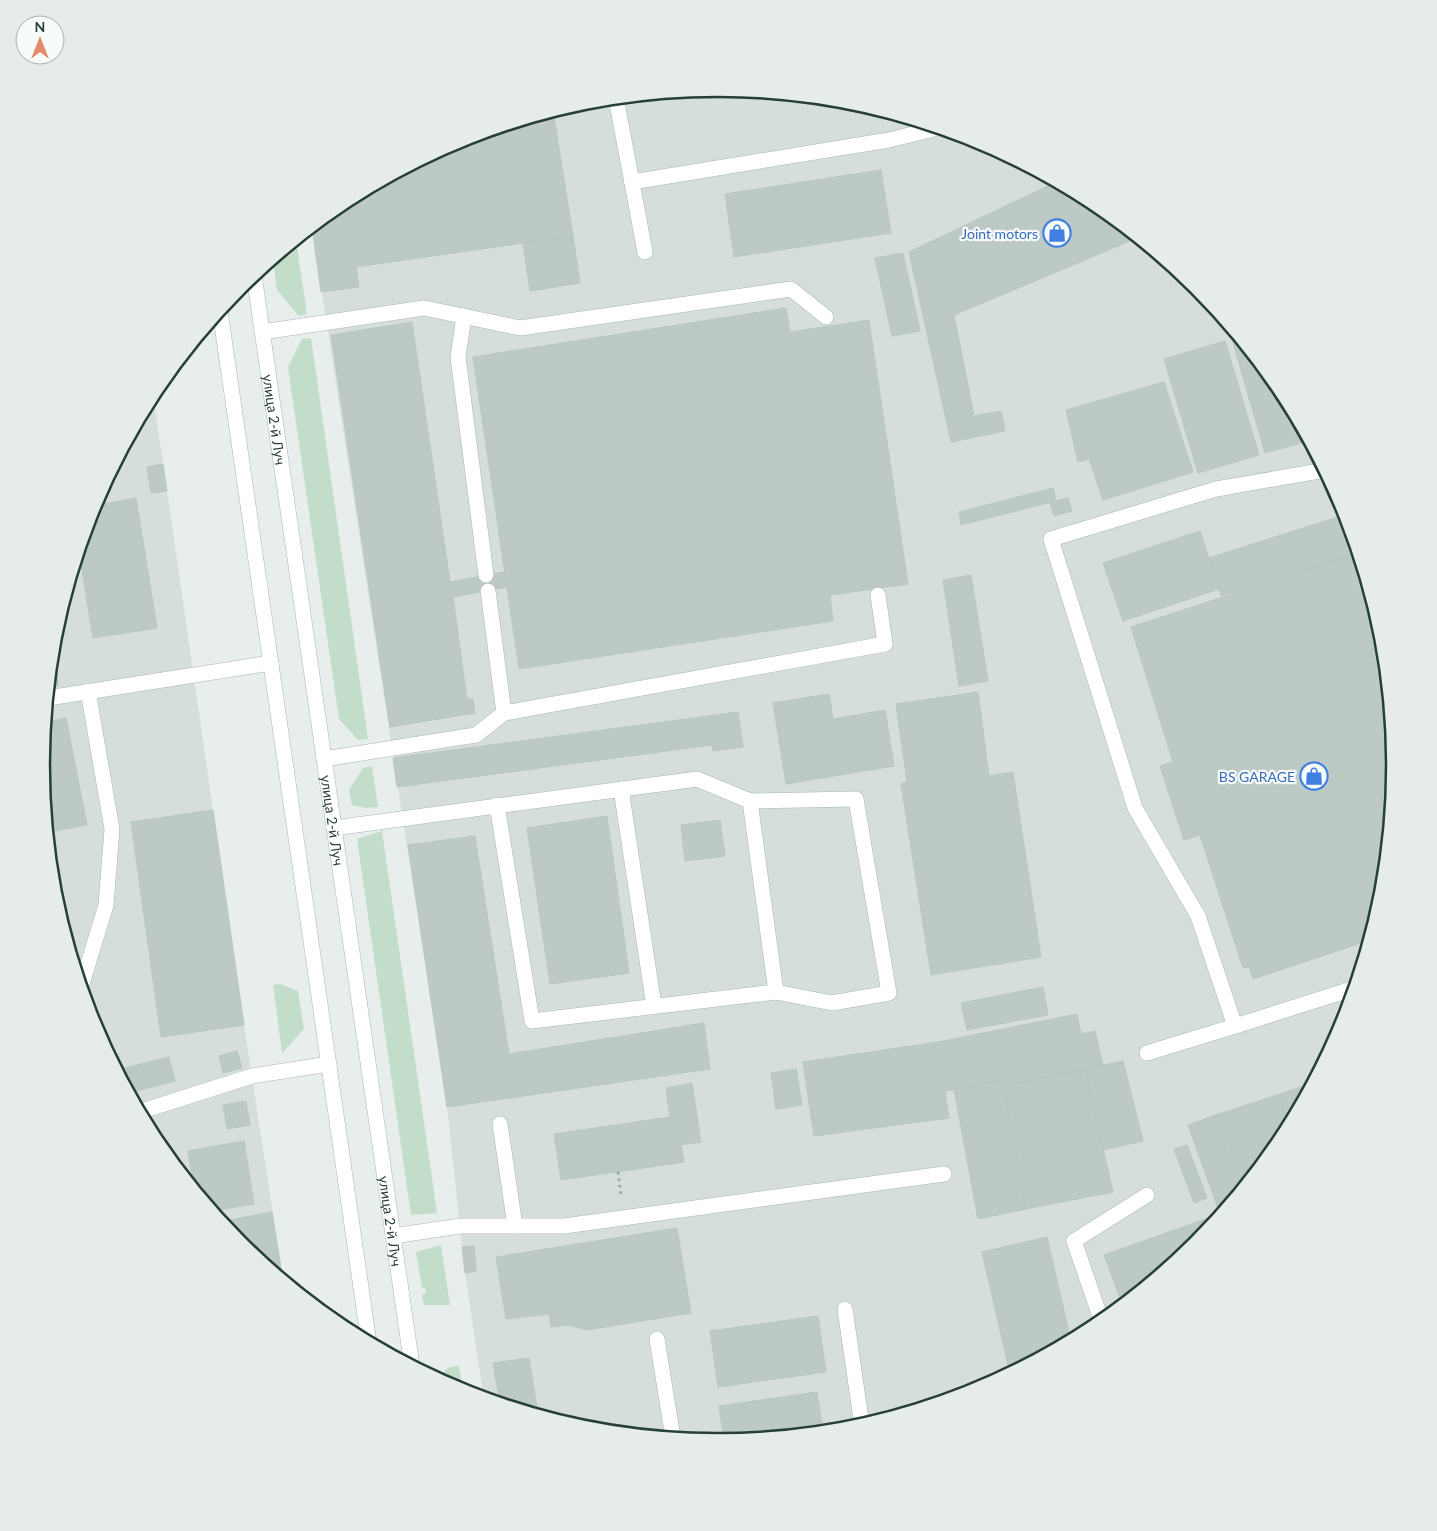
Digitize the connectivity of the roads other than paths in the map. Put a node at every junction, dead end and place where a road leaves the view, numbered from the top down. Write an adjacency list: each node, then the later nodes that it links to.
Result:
1 (617, 105): 3 (main road)
2 (928, 130): 3 (main road)
3 (632, 182): 4 (main road)
4 (645, 252)
5 (255, 284): 9 (main road, улица 2-й Луч)
6 (464, 316): 7 (main road); 9 (main road); 15 (main road)
7 (826, 317)
8 (221, 319): 12 (main road)
9 (262, 332): 16 (main road, улица 2-й Луч)
10 (1319, 471): 25 (main road)
11 (878, 596): 15 (main road)
12 (271, 663): 13 (main road); 27 (main road)
13 (88, 691): 14 (main road); 21 (main road)
14 (54, 697)
15 (504, 713): 16 (main road)
16 (324, 759): 20 (main road, улица 2-й Луч)
17 (621, 789): 18 (main road); 19 (main road); 24 (main road)
18 (750, 802): 23 (main road); 23 (main road)
19 (497, 805): 20 (main road); 24 (main road)
20 (334, 828): 33 (main road, улица 2-й Луч)
21 (84, 976)
22 (1348, 990): 25 (main road)
23 (776, 992): 24 (main road)
24 (654, 1006)
25 (1235, 1026): 26 (main road)
26 (1147, 1053)
27 (329, 1064): 28 (main road); 36 (main road)
28 (146, 1110)
29 (500, 1124): 32 (main road)
30 (944, 1174): 32 (main road)
31 (1147, 1195): 35 (main road)
32 (515, 1226): 33 (main road)
33 (394, 1236): 38 (main road, улица 2-й Луч)
34 (845, 1309): 39 (main road)
35 (1099, 1314)
36 (368, 1334)
37 (657, 1339): 40 (main road)
38 (411, 1359)
39 (861, 1418)
40 (672, 1433)

